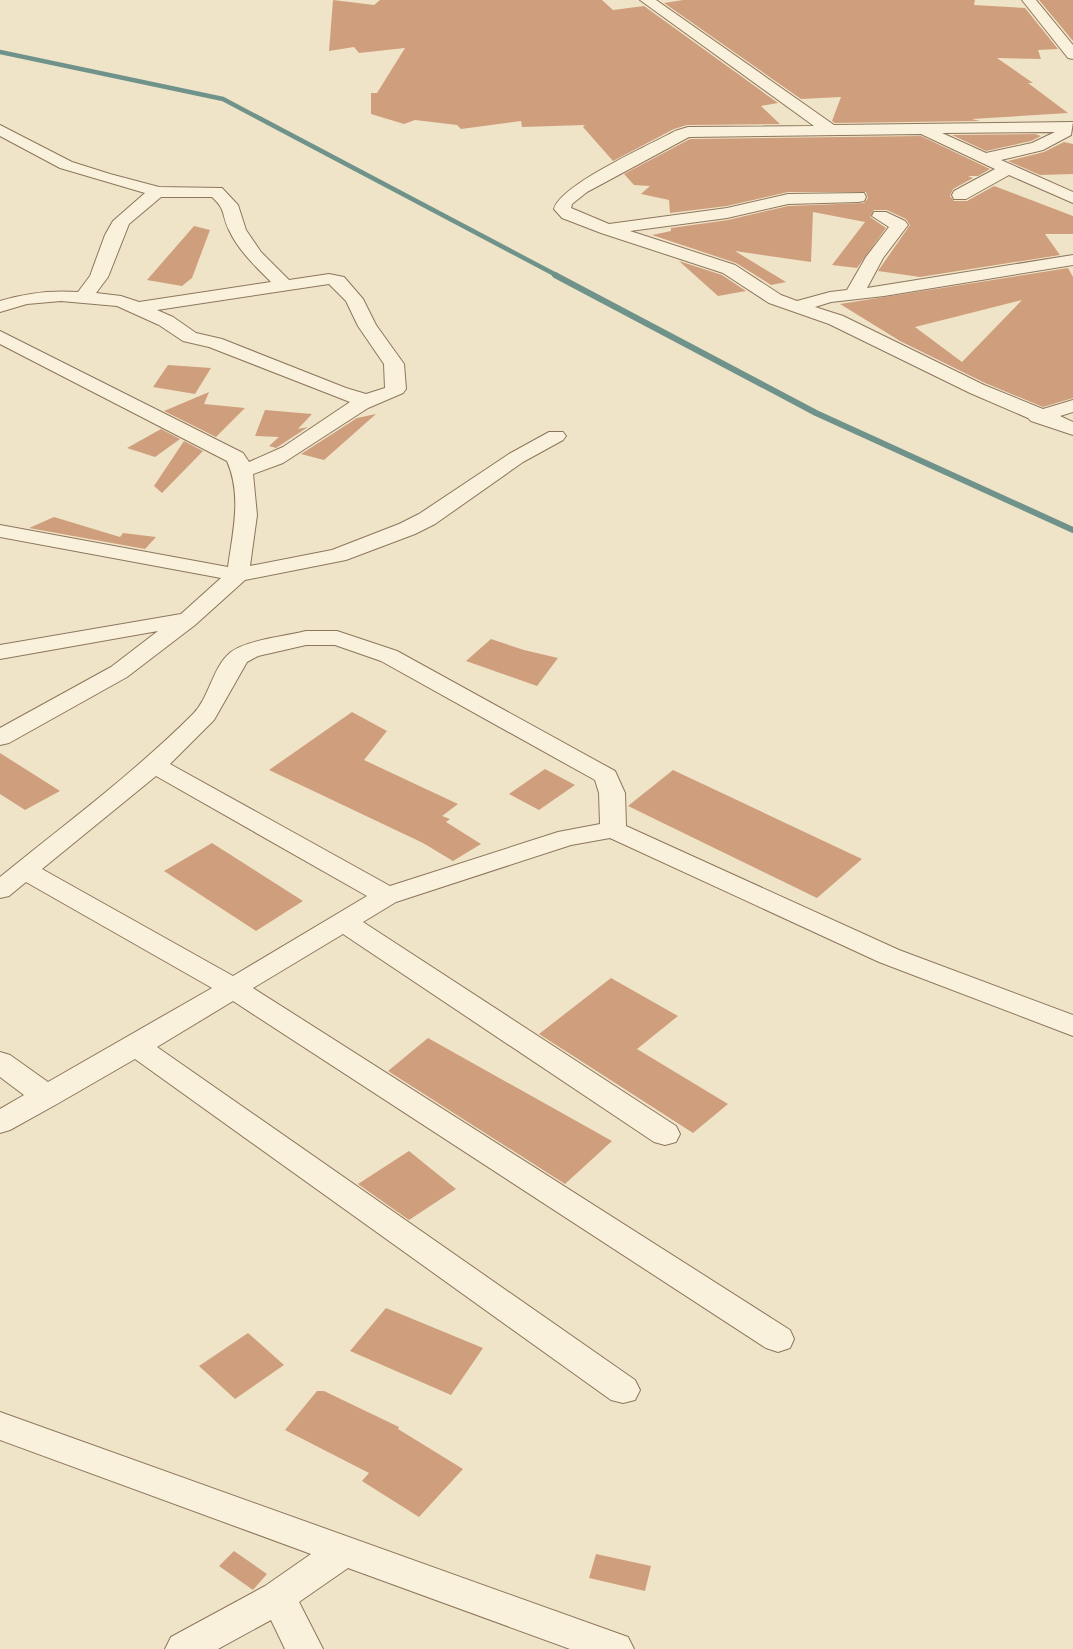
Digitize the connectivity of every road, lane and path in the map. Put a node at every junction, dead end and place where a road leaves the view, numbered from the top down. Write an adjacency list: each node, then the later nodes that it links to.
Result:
1 (647, 0): 6 (street)
2 (1029, 0): 3 (street)
3 (1073, 55)
4 (1072, 127): 7 (street); 8 (street)
5 (0, 130): 10 (street)
6 (830, 130): 7 (street); 15 (street)
7 (922, 131): 8 (street)
8 (984, 158): 9 (street)
9 (1009, 170): 11 (street); 13 (street)
10 (157, 192): 17 (street); 19 (street)
11 (960, 195)
12 (858, 196): 15 (street)
13 (1073, 198)
14 (880, 216): 18 (street)
15 (607, 229): 20 (street)
16 (1073, 260): 18 (street)
17 (285, 286): 22 (street); 24 (street)
18 (854, 294): 20 (street)
19 (84, 297): 21 (street); 22 (street)
20 (798, 306): 26 (street)
21 (0, 307)
22 (136, 308): 24 (street)
23 (0, 337): 29 (street)
24 (367, 401): 29 (street)
25 (1073, 406): 26 (street)
26 (1038, 417): 27 (street)
27 (1073, 429)
28 (556, 436): 31 (street)
29 (244, 470): 31 (street)
30 (0, 531): 31 (street)
31 (238, 575): 32 (street)
32 (187, 620): 33 (street); 34 (street)
33 (0, 652)
34 (0, 738)
35 (154, 765): 36 (street); 37 (street); 39 (street)
36 (613, 830): 39 (street); 42 (street)
37 (25, 870): 38 (street); 41 (street)
38 (0, 890)
39 (387, 896): 40 (street)
40 (345, 923): 41 (street); 47 (street)
41 (233, 988): 43 (street); 48 (street)
42 (1073, 1026)
43 (136, 1046): 45 (street); 49 (street)
44 (0, 1062): 45 (street)
45 (47, 1097): 46 (street)
46 (0, 1122)
47 (665, 1134)
48 (778, 1339)
49 (623, 1390)
50 (0, 1426): 51 (street)
51 (344, 1551): 52 (street); 55 (street)
52 (278, 1597): 53 (street); 54 (street)
53 (184, 1649)
54 (304, 1649)
55 (615, 1649)

